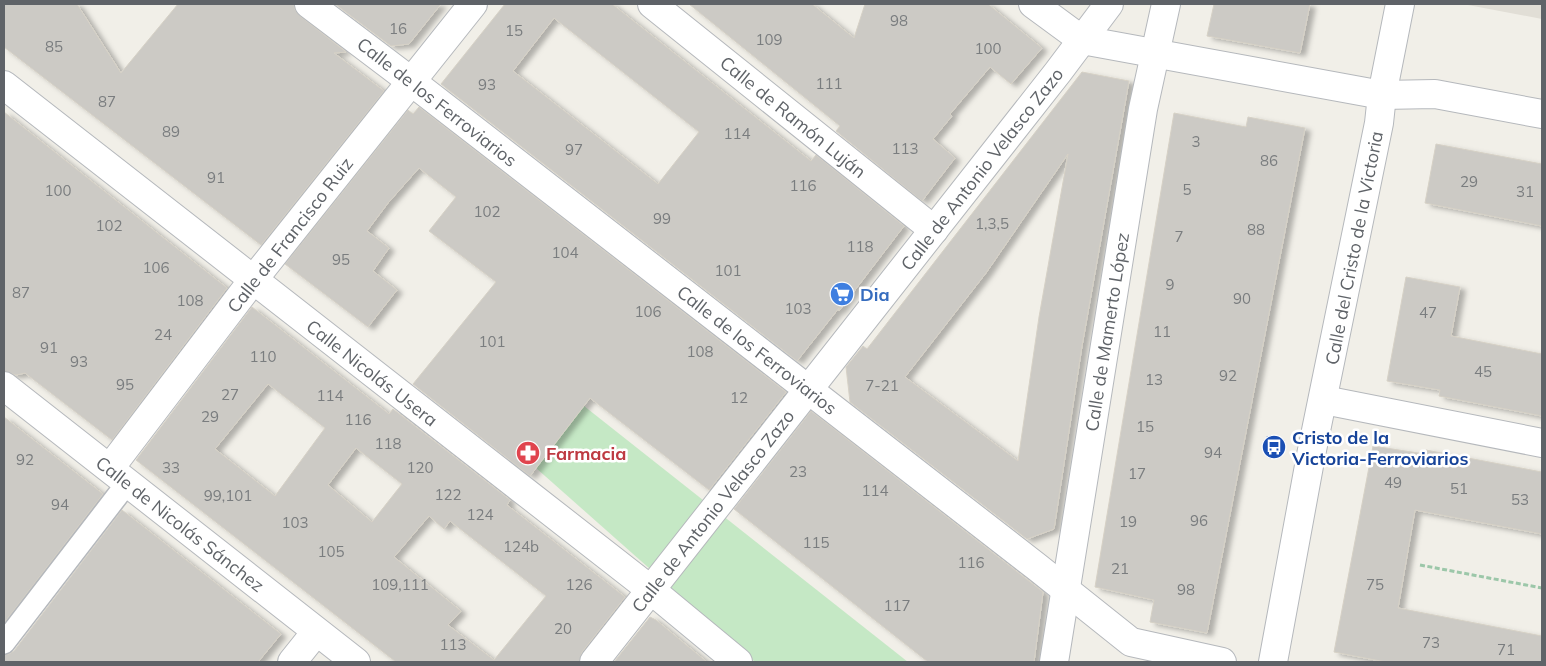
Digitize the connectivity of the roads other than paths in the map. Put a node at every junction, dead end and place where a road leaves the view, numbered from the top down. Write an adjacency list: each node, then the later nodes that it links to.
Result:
1 (309, 4): 10 (street, Calle de los Ferroviarios)
2 (474, 4): 10 (street, Calle de Francisco Ruiz)
3 (652, 4): 14 (street, Calle de Ramón Luján)
4 (1033, 4): 8 (street)
5 (1109, 4): 8 (street, Calle de Antonio Velasco Zazo)
6 (1166, 4): 9 (street, Calle de Mamerto López)
7 (1400, 4): 12 (street, Calle del Cristo de la Victoria)
8 (1082, 40): 9 (street); 14 (street, Calle de Antonio Velasco Zazo)
9 (1156, 54): 12 (street); 22 (street, Calle de Mamerto López)
10 (412, 82): 15 (street, Calle de Francisco Ruiz); 17 (street, Calle de los Ferroviarios)
11 (4, 86): 15 (street, Calle Nicolás Usera)
12 (1382, 95): 13 (street); 18 (street, Calle del Cristo de la Victoria)
13 (1542, 114)
14 (934, 230): 17 (street, Calle de Antonio Velasco Zazo)
15 (253, 280): 20 (street, Calle de Francisco Ruiz); 21 (street, Calle Nicolás Usera)
16 (4, 386): 20 (street, Calle de Nicolás Sánchez)
17 (808, 390): 21 (street, Calle de Antonio Velasco Zazo); 22 (street, Calle de los Ferroviarios)
18 (1324, 400): 19 (street); 31 (street, Calle del Cristo de la Victoria)
19 (1542, 443)
20 (119, 475): 23 (street, Calle de Nicolás Sánchez); 24 (street, Calle de Francisco Ruiz)
21 (651, 590): 27 (street, Calle de Antonio Velasco Zazo); 28 (street, Calle Nicolás Usera)
22 (1066, 590): 29 (street, Calle de Mamerto López); 30 (street, Calle de los Ferroviarios)
23 (316, 632): 25 (street); 26 (street, Calle de Nicolás Sánchez)
24 (4, 643)
25 (292, 662)
26 (356, 662)
27 (594, 662)
28 (738, 662)
29 (1054, 662)
30 (1222, 662)
31 (1273, 662)

